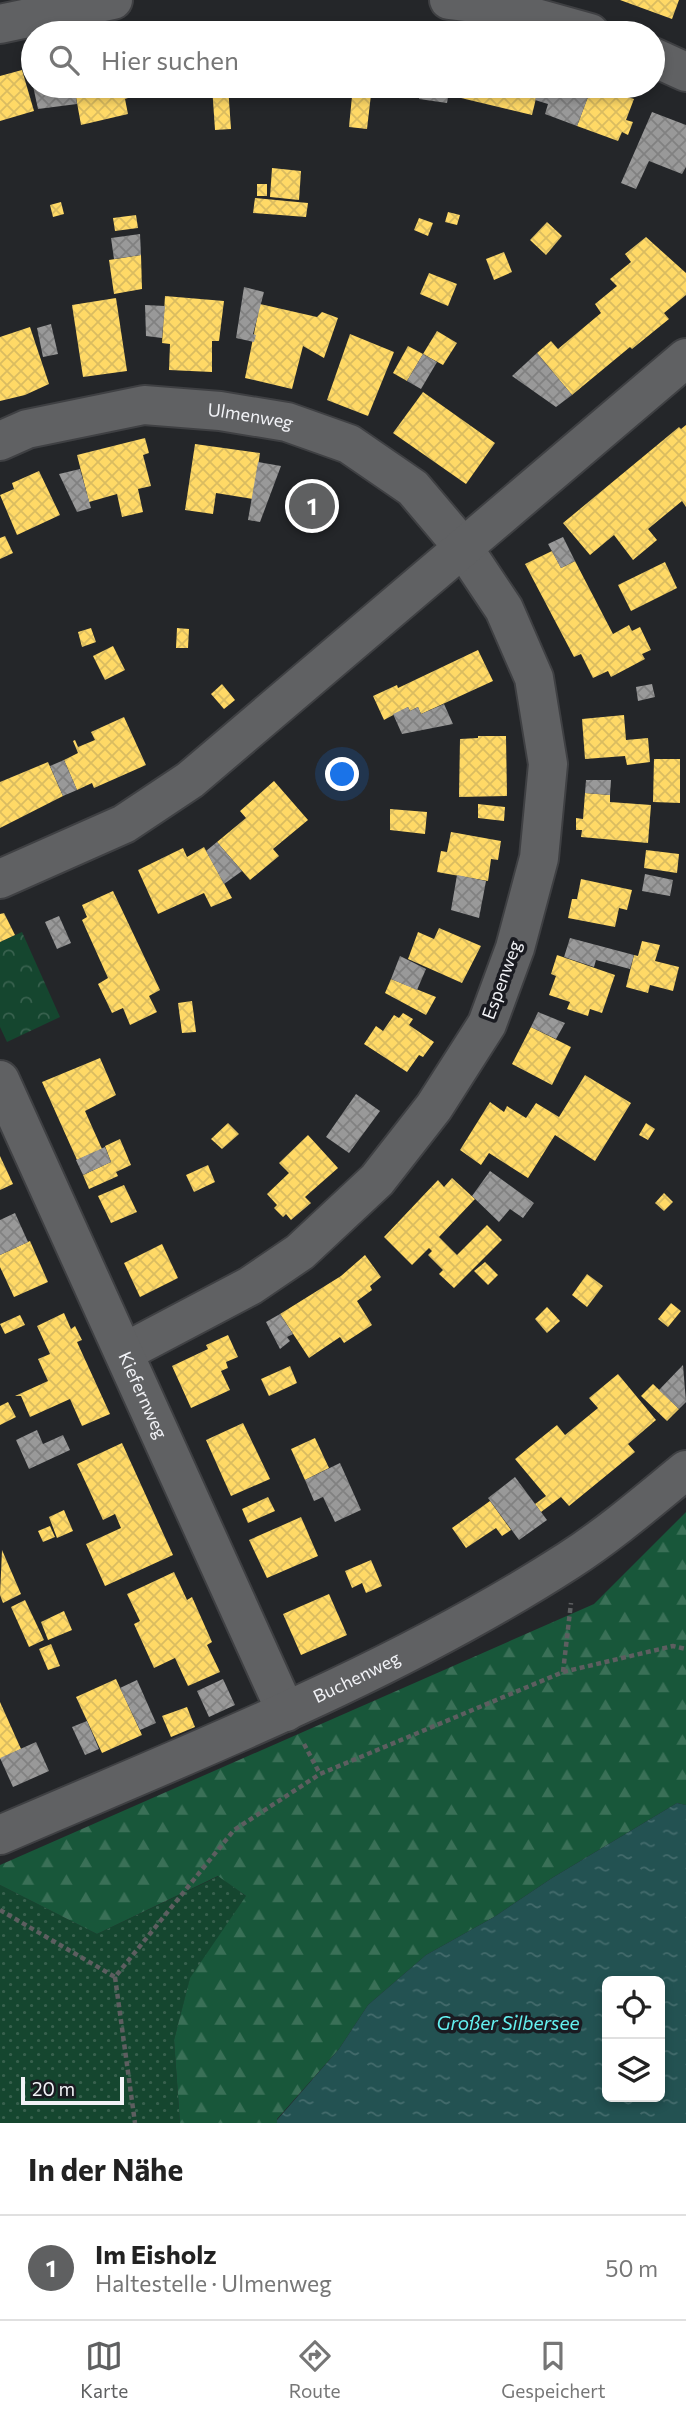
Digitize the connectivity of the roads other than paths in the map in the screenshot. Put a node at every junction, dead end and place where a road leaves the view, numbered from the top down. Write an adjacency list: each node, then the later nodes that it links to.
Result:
1 (113, 0): 4 (street)
2 (449, 0): 3 (street)
3 (547, 21)
4 (0, 24)
5 (665, 62): 6 (street)
6 (686, 72)
7 (686, 358): 9 (street)
8 (0, 441): 9 (street, Ulmenweg)
9 (462, 546): 10 (street); 12 (street, Espenweg)
10 (0, 879)
11 (0, 1080): 12 (street, Kiefernweg)
12 (125, 1352): 14 (street, Kiefernweg)
13 (686, 1470): 14 (street, Buchenweg)
14 (286, 1712): 15 (street, Buchenweg)
15 (0, 1835)

